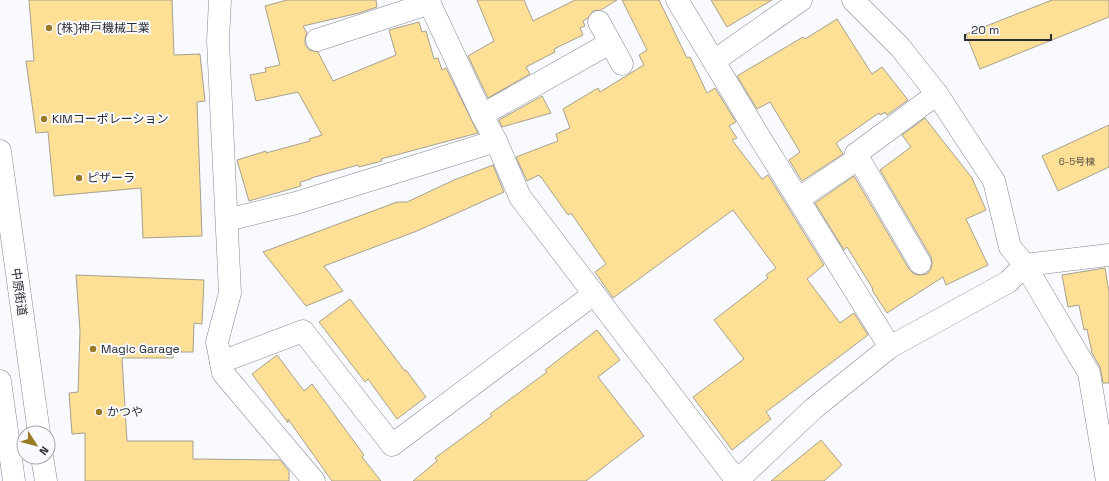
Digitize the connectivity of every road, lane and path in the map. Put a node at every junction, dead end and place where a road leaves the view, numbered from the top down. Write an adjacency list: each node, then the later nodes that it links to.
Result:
1 (220, 0): 17 (street)
2 (677, 0): 9 (street)
3 (801, 0): 9 (street)
4 (853, 0): 11 (street)
5 (429, 1): 7 (street); 12 (street)
6 (599, 22): 8 (street)
7 (318, 40)
8 (610, 42): 10 (street); 12 (street)
9 (714, 61): 16 (street)
10 (622, 64)
11 (937, 94): 15 (street); 20 (street)
12 (482, 115): 13 (street)
13 (496, 141): 17 (street); 21 (street)
14 (0, 151): 25 (street, 中原街道)
15 (856, 154): 16 (street); 19 (street)
16 (798, 199): 22 (street)
17 (227, 220): 23 (street)
18 (1109, 255): 20 (street)
19 (920, 263)
20 (1025, 265): 22 (street); 31 (street)
21 (594, 294): 23 (street); 30 (street)
22 (890, 347): 30 (street)
23 (221, 362): 29 (street)
24 (0, 380): 27 (street)
25 (38, 425)
26 (43, 465): 28 (street)
27 (14, 481)
28 (46, 481)
29 (314, 481)
30 (737, 481)
31 (1107, 481)

